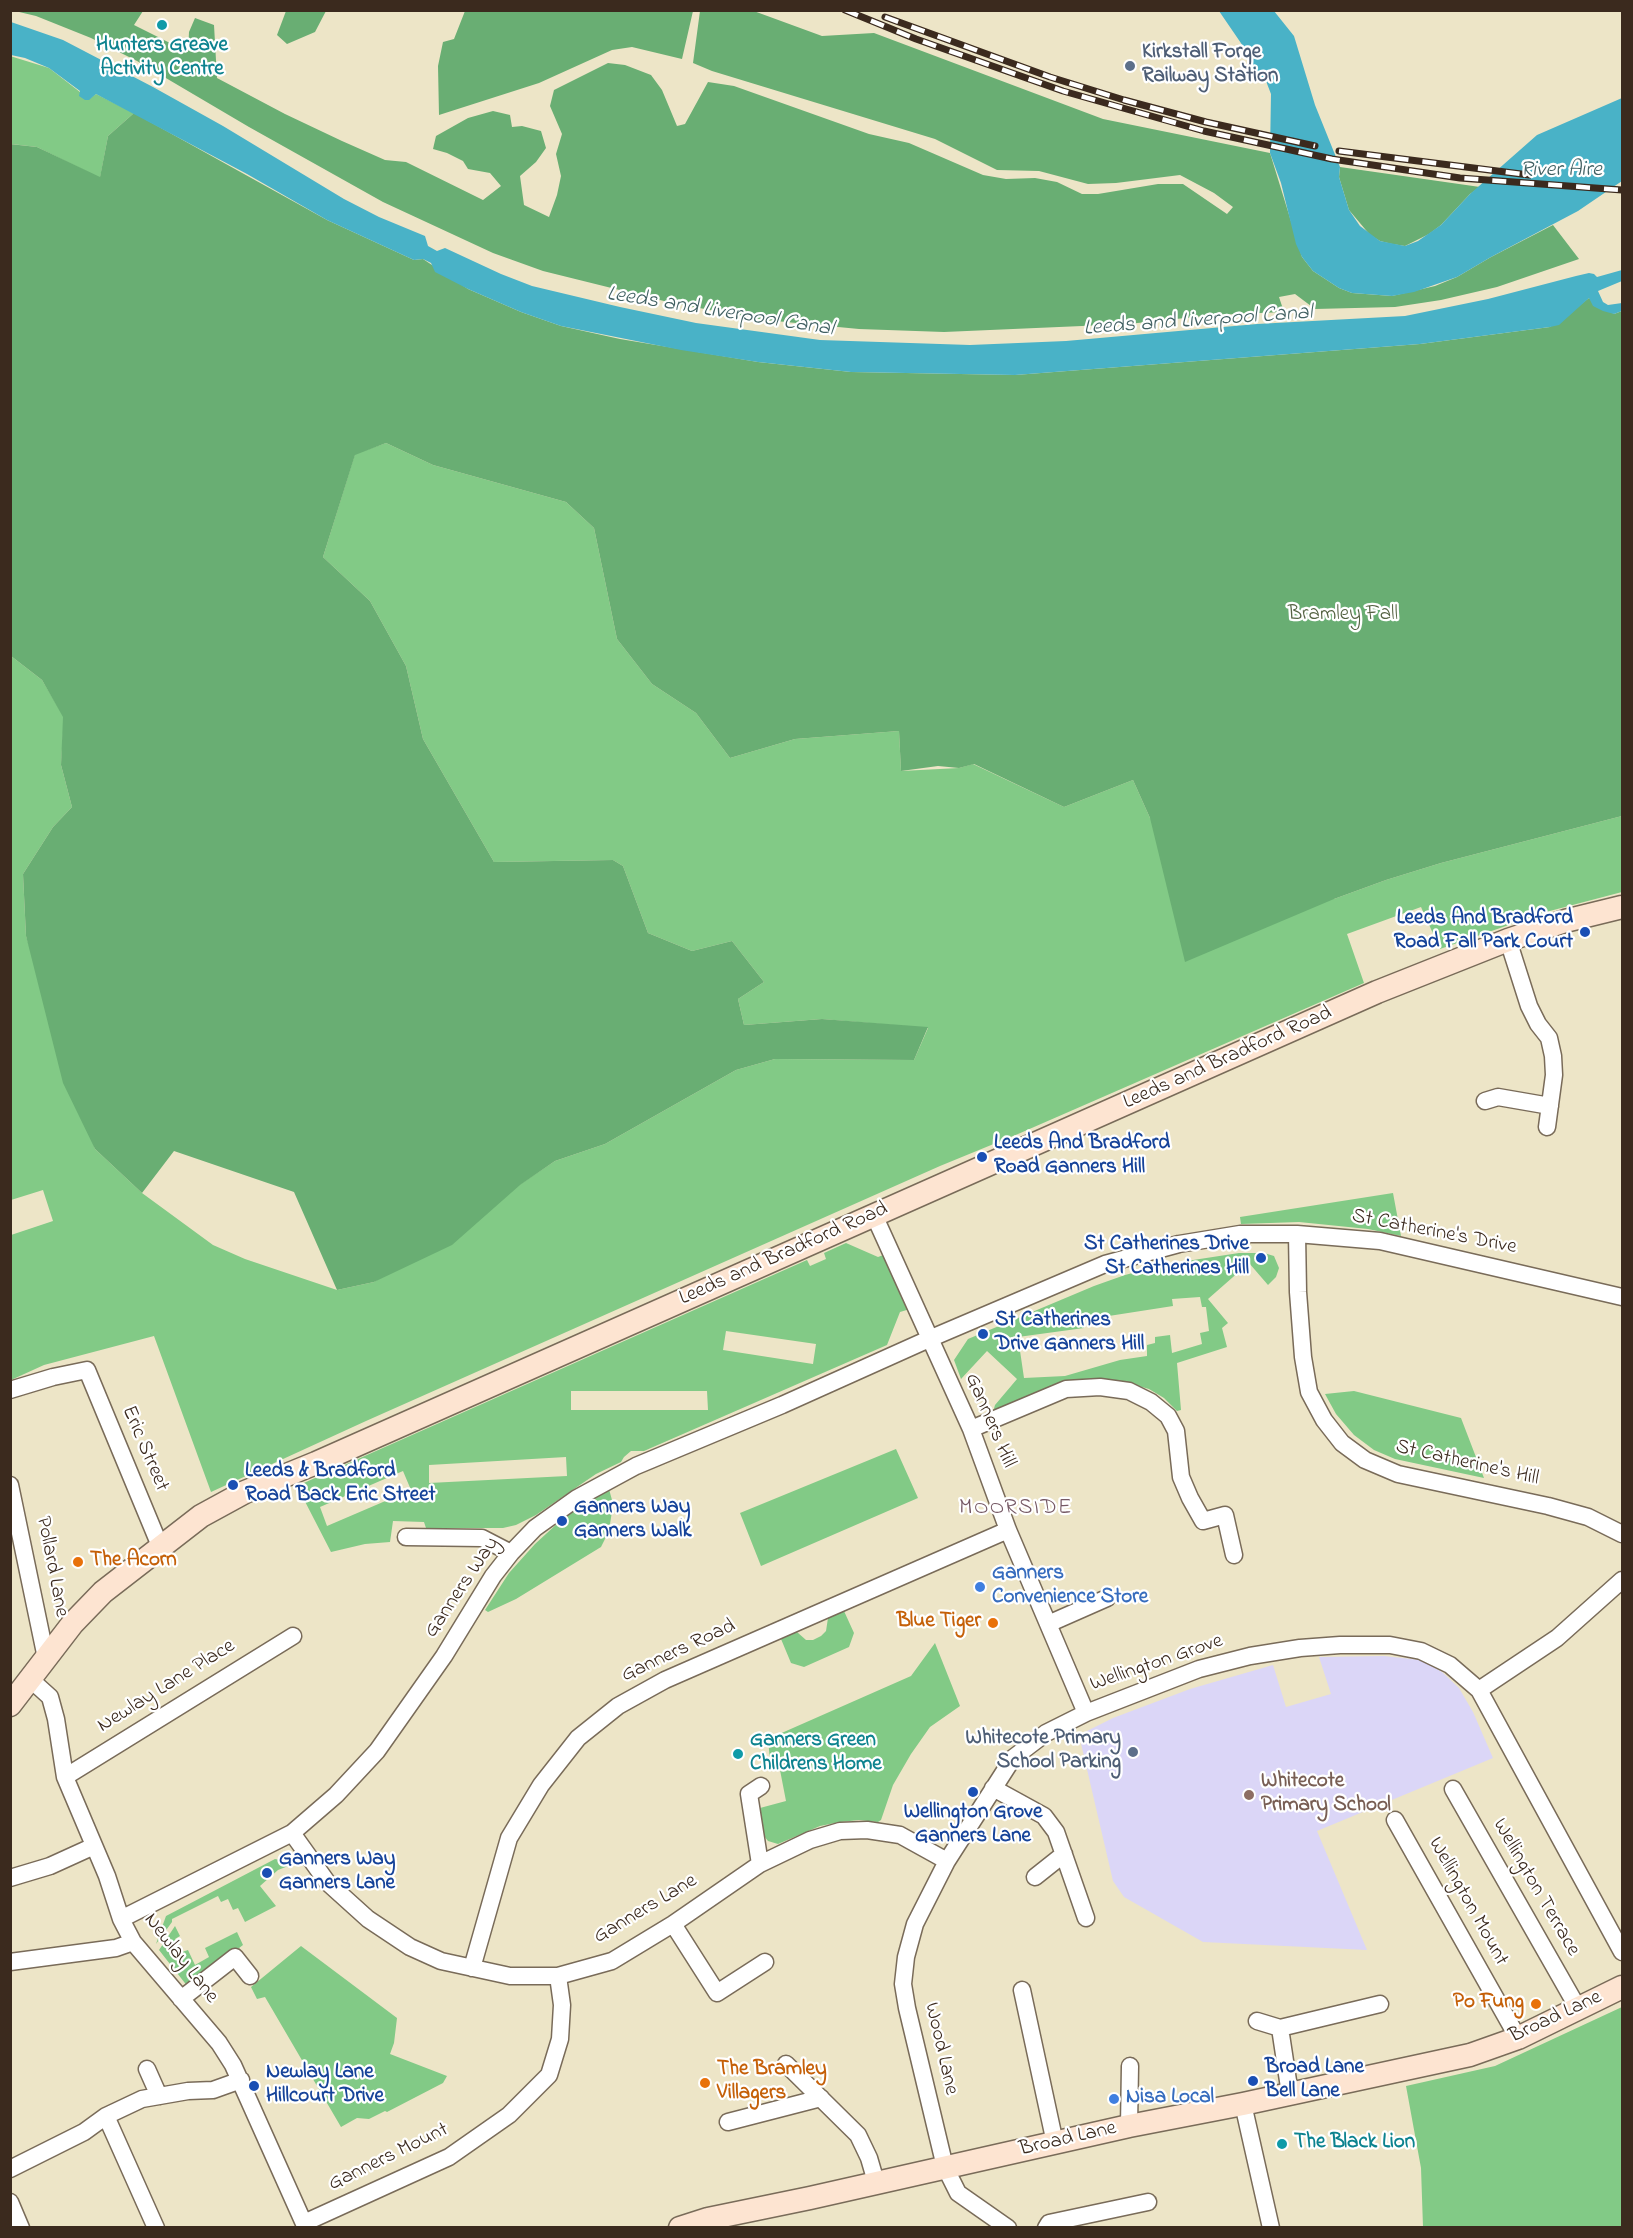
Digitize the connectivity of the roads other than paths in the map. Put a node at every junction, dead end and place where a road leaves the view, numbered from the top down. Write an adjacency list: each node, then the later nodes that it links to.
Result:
1 (1623, 907): 2 (main road, Leeds and Bradford Road)
2 (1508, 940): 4 (street); 6 (main road, Leeds and Bradford Road)
3 (1485, 1101): 4 (street)
4 (1550, 1106): 5 (street)
5 (1547, 1127)
6 (874, 1215): 9 (street, Ganners Hill); 17 (main road, Leeds and Bradford Road)
7 (1297, 1234): 8 (street, St Catherine's Drive); 9 (street, St Catherine's Drive); 15 (street, St Catherine's Hill)
8 (1623, 1297)
9 (929, 1339): 11 (street, Ganners Hill); 18 (street, Ganners Way)
10 (10, 1390): 17 (street, Eric Street)
11 (971, 1429): 14 (street, Ganners Hill); 19 (street)
12 (10, 1485): 13 (street, Pollard Lane)
13 (13, 1503): 24 (street, Pollard Lane)
14 (1008, 1530): 22 (street, Ganners Hill); 49 (street, Ganners Road)
15 (1623, 1534)
16 (406, 1537): 18 (street)
17 (160, 1546): 24 (main road, Leeds and Bradford Road)
18 (512, 1553): 34 (street, Ganners Way)
19 (1234, 1555)
20 (1623, 1580): 26 (street)
21 (1107, 1598): 22 (street)
22 (1048, 1624): 28 (street, Ganners Hill)
23 (293, 1636): 29 (street, Newlay Lane Place)
24 (46, 1658): 25 (main road, Leeds and Bradford Road)
25 (30, 1679): 27 (main road, Leeds and Bradford Road); 29 (street, Newlay Lane)
26 (1479, 1690): 28 (street, Wellington Grove); 46 (street, Wellington Grove)
27 (10, 1705)
28 (1086, 1713): 31 (street, Wellington Grove)
29 (65, 1777): 35 (street, Newlay Lane)
30 (761, 1786): 38 (street)
31 (993, 1788): 36 (street); 37 (street, Wellington Grove)
32 (1453, 1789): 56 (street, Wellington Terrace)
33 (1395, 1820): 59 (street, Wellington Mount)
34 (292, 1833): 42 (street, Ganners Way); 49 (street, Ganners Lane)
35 (94, 1846): 40 (street); 42 (street, Newlay Lane)
36 (1064, 1854): 39 (street); 41 (street)
37 (947, 1861): 38 (street, Ganners Lane); 44 (street, Wellington Grove)
38 (760, 1864): 43 (street, Ganners Lane)
39 (1035, 1877)
40 (10, 1878)
41 (1086, 1918)
42 (121, 1919): 45 (street, Newlay Lane)
43 (673, 1924): 48 (street); 51 (street, Ganners Lane)
44 (910, 1940): 72 (street, Wood Lane)
45 (133, 1942): 47 (street); 54 (street, Newlay Lane)
46 (1623, 1952)
47 (10, 1962)
48 (765, 1962)
49 (472, 1968): 51 (street, Ganners Lane)
50 (250, 1976): 54 (street)
51 (558, 1976): 78 (street, Ganners Mount)
52 (1623, 1987): 56 (main road, Broad Lane)
53 (1022, 1990): 71 (street)
54 (181, 1999): 63 (street, Newlay Lane)
55 (1380, 2004): 58 (street)
56 (1579, 2010): 59 (main road, Broad Lane)
57 (1257, 2021): 58 (street)
58 (1280, 2028): 64 (street)
59 (1518, 2038): 64 (main road, Broad Lane)
60 (786, 2064): 66 (street)
61 (1130, 2066): 70 (street)
62 (147, 2069): 65 (street)
63 (241, 2080): 65 (street); 78 (street, Newlay Lane)
64 (1290, 2094): 67 (main road, Broad Lane)
65 (159, 2096): 68 (street)
66 (821, 2098): 69 (street); 74 (street)
67 (1243, 2104): 70 (main road, Broad Lane); 84 (street)
68 (106, 2116): 73 (street); 80 (street)
69 (728, 2122)
70 (1129, 2126): 71 (main road, Broad Lane)
71 (1055, 2143): 72 (main road, Broad Lane)
72 (945, 2167): 74 (main road, Broad Lane); 82 (street, Wood Lane)
73 (10, 2169)
74 (876, 2182): 77 (main road, Broad Lane)
75 (10, 2202): 79 (street)
76 (1148, 2202): 83 (street)
77 (710, 2223): 81 (main road, Broad Lane)
78 (305, 2225)
79 (21, 2228)
80 (156, 2228)
81 (680, 2228)
82 (1008, 2228)
83 (1046, 2228)
84 (1271, 2228)

